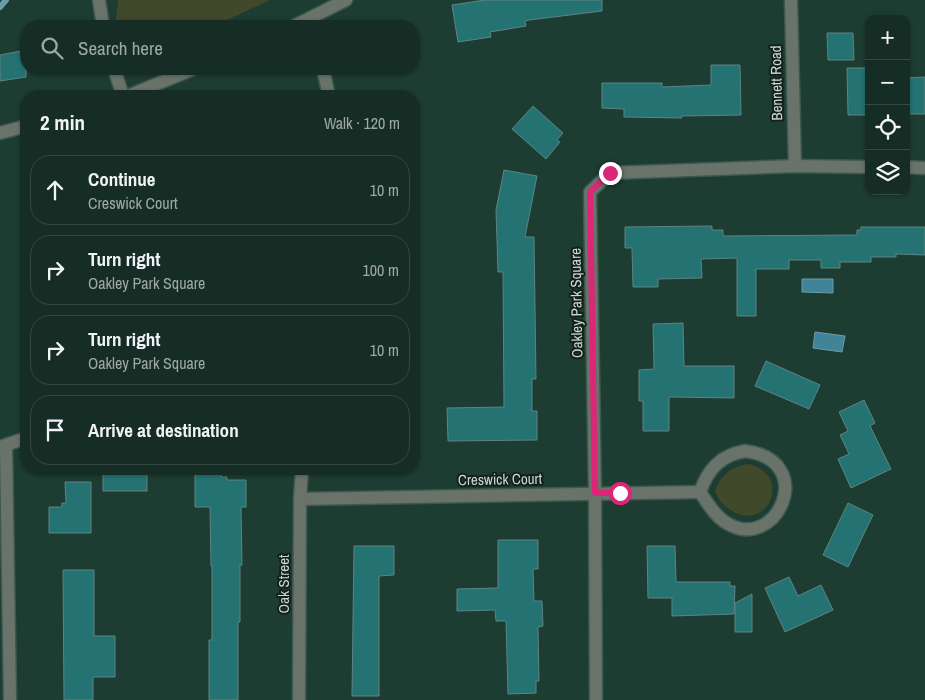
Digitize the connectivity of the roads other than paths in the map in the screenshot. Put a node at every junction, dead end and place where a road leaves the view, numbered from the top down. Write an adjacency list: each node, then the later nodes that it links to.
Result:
1 (99, 0): 4 (street)
2 (346, 0): 5 (street)
3 (791, 0): 14 (street, Bennett Road)
4 (102, 20)
5 (310, 20)
6 (116, 75): 9 (street)
7 (179, 75): 10 (street)
8 (324, 75): 11 (street)
9 (121, 90)
10 (142, 90)
11 (327, 90)
12 (20, 128): 13 (street)
13 (0, 133)
14 (795, 166): 15 (street, Oakley Park Square); 22 (street, Oakley Park Square)
15 (865, 167)
16 (910, 167): 17 (street)
17 (925, 168)
18 (20, 440): 19 (street)
19 (3, 447): 24 (street)
20 (302, 475): 23 (street, Oak Street)
21 (700, 492): 21 (street); 22 (street, Creswick Court)
22 (595, 493): 23 (street, Creswick Court); 26 (street, Oakley Park Square)
23 (300, 499): 25 (street, Oak Street)
24 (10, 700)
25 (299, 700)
26 (596, 700)

